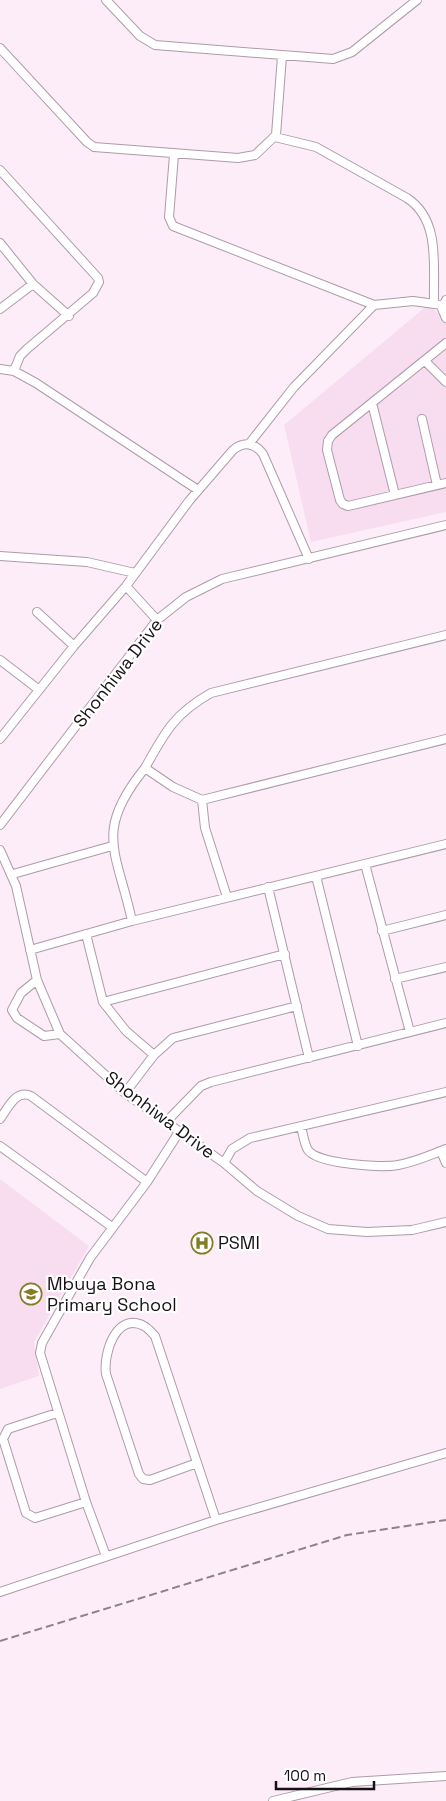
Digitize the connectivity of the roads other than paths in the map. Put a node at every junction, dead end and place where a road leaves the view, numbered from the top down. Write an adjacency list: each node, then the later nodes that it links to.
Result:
1 (106, 0): 4 (street)
2 (417, 0): 4 (street)
3 (0, 48): 6 (street)
4 (282, 56): 5 (street)
5 (274, 137): 6 (street); 12 (street)
6 (174, 155): 14 (street)
7 (0, 170): 16 (street)
8 (0, 243): 9 (street)
9 (7, 250): 10 (street); 11 (street)
10 (0, 256)
11 (33, 284): 15 (street); 16 (street)
12 (434, 303): 13 (street); 14 (street)
13 (444, 303): 17 (street)
14 (374, 305): 25 (street)
15 (0, 309)
16 (69, 316): 21 (street)
17 (446, 318)
18 (446, 343): 19 (street)
19 (425, 360): 22 (street); 23 (street)
20 (0, 369): 21 (street)
21 (14, 371): 28 (street)
22 (446, 382)
23 (372, 403): 29 (street); 29 (street)
24 (422, 419): 27 (street)
25 (249, 444): 28 (street); 33 (street)
26 (446, 483): 27 (street)
27 (437, 485): 29 (street)
28 (198, 490): 34 (street)
29 (395, 495)
30 (445, 526): 31 (street); 33 (street, Shonhiwa Drive)
31 (446, 535)
32 (0, 556): 34 (street)
33 (309, 559): 37 (street, Shonhiwa Drive)
34 (136, 573): 35 (street)
35 (126, 586): 37 (street); 39 (street)
36 (37, 612): 39 (street)
37 (157, 620): 46 (street, Shonhiwa Drive)
38 (446, 635): 44 (street)
39 (74, 646): 41 (street)
40 (0, 660): 41 (street)
41 (38, 689): 42 (street)
42 (0, 737)
43 (446, 739): 45 (street)
44 (145, 768): 45 (street); 48 (street)
45 (202, 800): 54 (street)
46 (0, 826)
47 (446, 844): 50 (street)
48 (112, 846): 51 (street); 56 (street)
49 (0, 850): 51 (street, Shonhiwa Drive)
50 (365, 864): 52 (street); 57 (street)
51 (13, 874): 59 (street, Shonhiwa Drive)
52 (316, 876): 53 (street); 69 (street)
53 (268, 887): 54 (street); 60 (street)
54 (227, 897): 56 (street)
55 (446, 916): 57 (street)
56 (132, 920): 58 (street)
57 (382, 930): 62 (street)
58 (86, 934): 59 (street); 64 (street)
59 (30, 950): 63 (street, Shonhiwa Drive)
60 (285, 954): 64 (street); 65 (street)
61 (446, 967): 62 (street)
62 (394, 979): 67 (street)
63 (37, 980): 68 (street, Shonhiwa Drive); 68 (street)
64 (103, 1002): 70 (street)
65 (297, 1006): 70 (street); 71 (street)
66 (446, 1023): 67 (street)
67 (410, 1032): 69 (street)
68 (60, 1034): 73 (street, Shonhiwa Drive)
69 (358, 1046): 71 (street)
70 (154, 1055): 73 (street)
71 (309, 1058): 75 (street)
72 (446, 1092): 76 (street)
73 (125, 1093): 75 (street, Shonhiwa Drive)
74 (0, 1119): 82 (street)
75 (166, 1122): 77 (street, Shonhiwa Drive)
76 (301, 1127): 79 (street); 80 (street)
77 (179, 1132): 80 (street, Shonhiwa Drive); 82 (street)
78 (0, 1146): 84 (street)
79 (443, 1150): 81 (street)
80 (224, 1163): 83 (street, Shonhiwa Drive)
81 (446, 1163)
82 (146, 1182): 84 (street)
83 (446, 1222)
84 (112, 1228): 85 (street)
85 (58, 1412): 88 (street); 88 (street)
86 (446, 1453): 89 (street)
87 (197, 1463): 87 (street); 89 (street)
88 (86, 1502): 90 (street)
89 (216, 1520): 90 (street)
90 (106, 1556): 91 (street)
91 (0, 1592)
92 (446, 1776): 93 (street)
93 (273, 1801)

